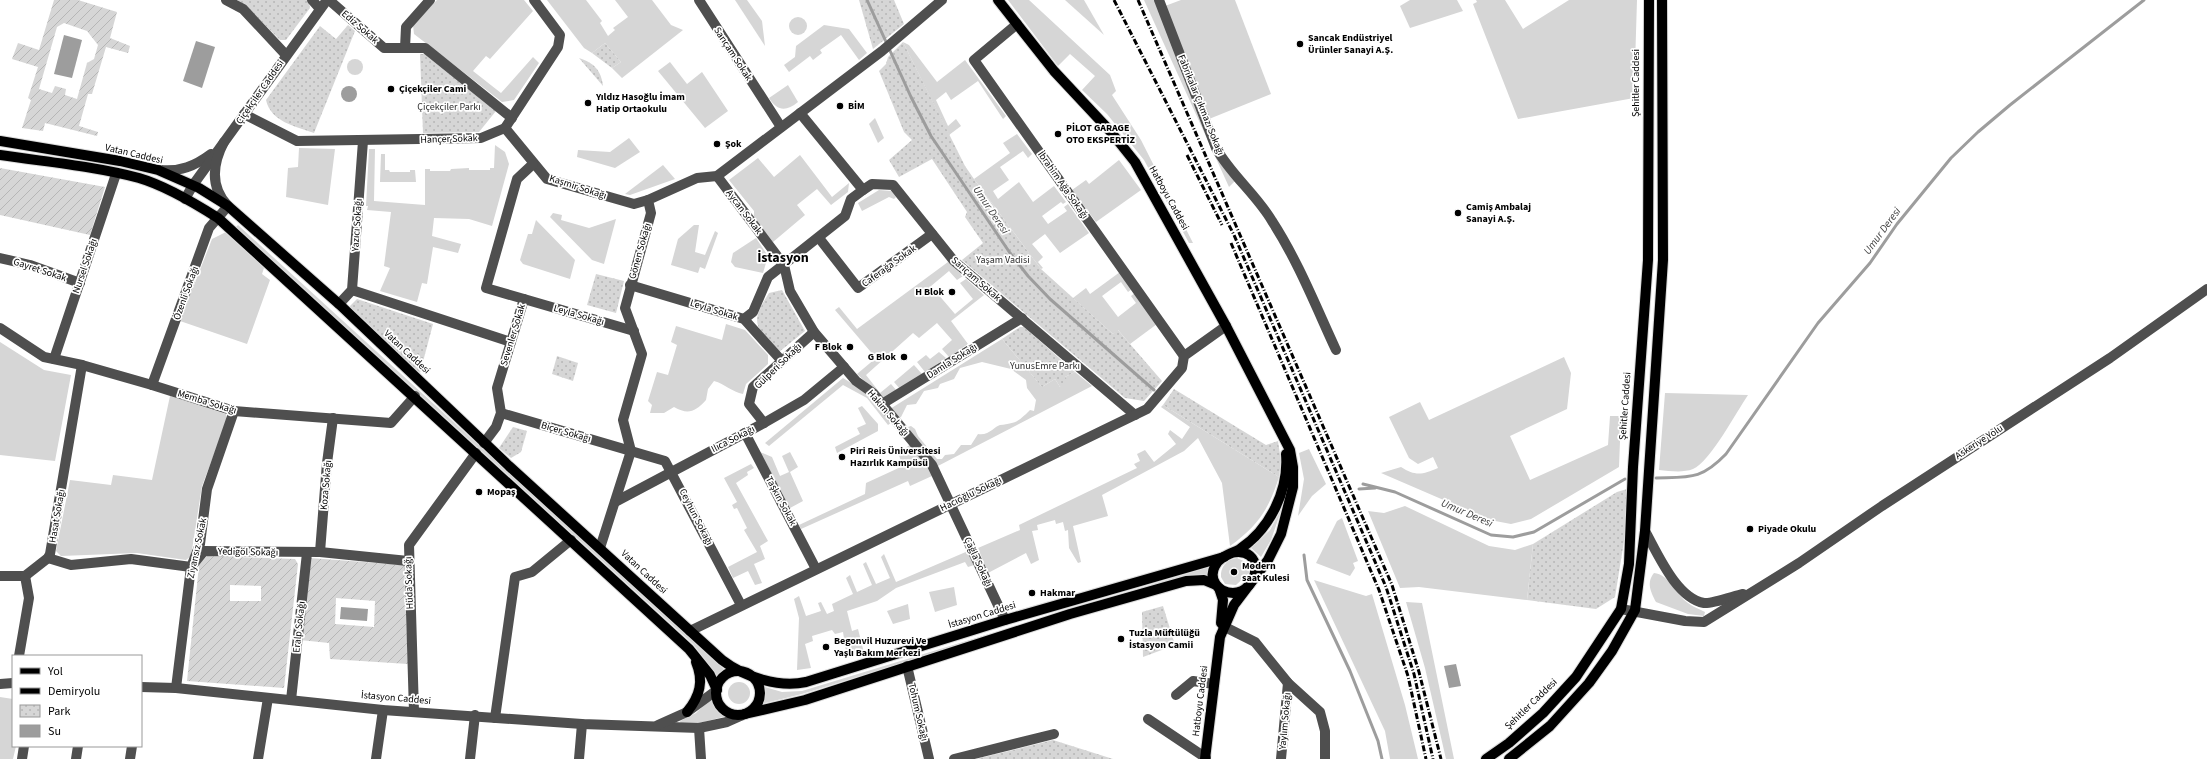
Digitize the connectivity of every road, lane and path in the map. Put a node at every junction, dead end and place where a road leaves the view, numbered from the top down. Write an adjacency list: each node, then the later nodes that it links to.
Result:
1 (226, 0): 15 (street)
2 (312, 0): 12 (street)
3 (328, 0): 12 (street, Çiçekçiler Caddesi); 14 (street, Ediz Sokak)
4 (430, 0): 14 (street)
5 (534, 0): 18 (street)
6 (699, 0): 20 (street, Sarıçam Sokak)
7 (942, 0): 16 (street)
8 (998, 0): 13 (main road, Hatboyu Caddesi)
9 (1159, 0): 52 (street, Fabrikalar Çıkmazı Sokağı)
10 (1649, 0): 90 (main road, Şehitler Caddesi)
11 (1662, 0): 74 (main road)
12 (320, 9): 15 (street, Çiçekçiler Caddesi)
13 (1017, 24): 47 (main road, Hatboyu Caddesi); 53 (street, İbrahim Ağa Sokağı)
14 (405, 48): 18 (street, Ediz Sokak)
15 (286, 55): 17 (street, Çiçekçiler Caddesi)
16 (800, 113): 20 (street); 30 (street)
17 (244, 114): 22 (street, Hançer Sokak); 23 (street, Çiçekçiler Caddesi)
18 (512, 118): 19 (street)
19 (505, 128): 22 (street, Hançer Sokak); 25 (street, Kaşmir Sokağı)
20 (781, 128): 28 (street)
21 (0, 141): 26 (main road, Vatan Caddesi)
22 (363, 141): 42 (street, Yazıcı Sokağı)
23 (224, 142): 26 (street); 29 (street, Çiçekçiler Caddesi); 33 (street)
24 (0, 155): 27 (main road)
25 (533, 164): 32 (street, Kaşmir Sokağı); 43 (street, Sevenler Sokak)
26 (158, 170): 29 (main road, Vatan Caddesi)
27 (116, 174): 31 (main road); 39 (street, Nursel Sokağı)
28 (717, 176): 32 (street); 38 (street, Aycan Sokak)
29 (193, 185): 31 (street, Çiçekçiler Caddesi); 33 (main road, Vatan Caddesi)
30 (863, 190): 35 (street, Sarıçam Sokak); 36 (street)
31 (185, 199): 34 (main road)
32 (648, 200): 40 (street, Gönen Sokağı)
33 (228, 206): 34 (street, Özenli Sokağı); 44 (main road, Vatan Caddesi)
34 (218, 218): 58 (street, Özenli Sokağı); 59 (main road)
35 (932, 234): 36 (street, Caferağa Sokak); 45 (street, Sarıçam Sokak)
36 (819, 238): 38 (street)
37 (0, 258): 39 (street, Gayret Sokak)
38 (784, 265): 46 (street); 50 (street, Aycan Sokak)
39 (80, 283): 54 (street, Nursel Sokağı)
40 (630, 285): 46 (street, Leyla Sokak); 49 (street, Gönen Sokağı)
41 (2207, 289): 88 (street, Askeriye Yolu)
42 (352, 290): 44 (street); 51 (street)
43 (524, 299): 49 (street, Leyla Sokağı); 51 (street, Sevenler Sokak)
44 (339, 304): 68 (main road, Vatan Caddesi)
45 (1022, 318): 60 (street, Damla Sokağı); 63 (street, Sarıçam Sokak)
46 (744, 319): 55 (street, Leyla Sokak)
47 (1226, 326): 53 (street); 66 (main road, Hatboyu Caddesi)
48 (0, 328): 54 (street, Memba Sokağı)
49 (634, 331): 69 (street, Gönen Sokağı)
50 (814, 332): 55 (street, Gülperi Sokağı); 57 (street, Hakim Sokağı)
51 (511, 342): 62 (street, Sevenler Sokak)
52 (1336, 350)
53 (1184, 356): 63 (street, Hacıoğlu Sokağı)
54 (54, 359): 56 (street, Memba Sokağı)
55 (781, 360): 65 (street, Gülperi Sokağı)
56 (82, 365): 58 (street, Memba Sokağı); 80 (street, Hasat Sokağı)
57 (844, 367): 60 (street, Hakim Sokağı); 65 (street, Ilıca Sokağı)
58 (152, 384): 61 (street, Memba Sokağı)
59 (415, 396): 64 (street, Memba Sokağı); 70 (main road)
60 (882, 404): 73 (street, Hakim Sokağı)
61 (234, 411): 64 (street, Memba Sokağı); 82 (street, Ziyansız Sokak)
62 (501, 412): 68 (street); 69 (street, Biçer Sokağı)
63 (1135, 415): 73 (street, Hacıoğlu Sokağı)
64 (333, 418): 77 (street, Koza Sokağı)
65 (764, 423): 67 (street, Ilıca Sokağı)
66 (1282, 432): 79 (main road, Hatboyu Caddesi); 86 (main road, Hatboyu Caddesi)
67 (745, 433): 71 (street, Ilıca Sokağı); 83 (street, Taşkın Sokak)
68 (484, 443): 76 (main road, Vatan Caddesi)
69 (631, 451): 71 (street, Ceyhun Sokağı); 72 (street)
70 (476, 453): 75 (main road); 81 (street, Hüda Sokağı)
71 (672, 471): 72 (street, Ilıca Sokağı); 89 (street, Ceyhun Sokağı)
72 (615, 502): 76 (street)
73 (951, 503): 83 (street, Hacıoğlu Sokağı); 92 (street, Çağla Sokağı)
74 (1645, 531): 88 (street); 91 (main road)
75 (571, 540): 96 (main road); 115 (street)
76 (600, 548): 94 (main road, Vatan Caddesi)
77 (320, 552): 78 (street, Yedigöl Sokağı); 81 (street, Yedigöl Sokağı)
78 (307, 553): 82 (street, Yedigöl Sokağı); 109 (street, Eralp Sokağı)
79 (1228, 555): 86 (main road, Hatboyu Caddesi); 87 (main road, Hatboyu Caddesi); 92 (main road, İstasyon Caddesi)
80 (48, 558): 82 (street); 85 (street)
81 (408, 561): 111 (street, Hüda Sokağı)
82 (191, 567): 104 (street, Ziyansız Sokak)
83 (816, 569): 89 (street, Hacıoğlu Sokağı)
84 (0, 576): 85 (street)
85 (25, 576): 97 (street)
86 (1250, 583): 87 (main road, Hatboyu Caddesi); 93 (main road, Hatboyu Caddesi)
87 (1217, 586): 95 (main road); 98 (main road)
88 (1749, 593): 91 (street, Askeriye Yolu)
89 (741, 605): 94 (street, Hacıoğlu Sokağı)
90 (1621, 609): 91 (street, Askeriye Yolu); 137 (main road, Şehitler Caddesi)
91 (1635, 610): 138 (main road)
92 (1005, 620): 99 (main road, İstasyon Caddesi)
93 (1223, 626): 95 (main road, Hatboyu Caddesi); 101 (street)
94 (690, 631): 99 (main road, Vatan Caddesi)
95 (1219, 643): 103 (main road, Hatboyu Caddesi)
96 (689, 649): 106 (main road); 112 (main road)
97 (19, 655)
98 (907, 666): 113 (main road); 133 (street, Tohum Sokağı)
99 (748, 673): 106 (main road); 113 (main road)
100 (12, 683): 102 (street)
101 (1288, 683): 135 (street, Yaylım Sokağı); 136 (street)
102 (0, 684)
103 (1214, 684): 107 (street); 124 (main road, Hatboyu Caddesi)
104 (176, 688): 105 (street, İstasyon Caddesi); 108 (street, İstasyon Caddesi)
105 (142, 690)
106 (716, 690): 112 (street); 113 (main road)
107 (1176, 695)
108 (268, 698): 109 (street, İstasyon Caddesi); 128 (street)
109 (291, 700): 110 (street, İstasyon Caddesi)
110 (382, 710): 111 (street, İstasyon Caddesi); 129 (street)
111 (414, 712): 114 (street, İstasyon Caddesi)
112 (687, 712): 118 (street)
113 (745, 714): 119 (street, İstasyon Caddesi)
114 (475, 715): 115 (street, İstasyon Caddesi); 130 (street)
115 (495, 718): 117 (street, İstasyon Caddesi)
116 (1148, 719): 124 (street)
117 (582, 724): 118 (street, İstasyon Caddesi); 131 (street)
118 (649, 727): 119 (street, İstasyon Caddesi)
119 (699, 728): 132 (street)
120 (1054, 734): 134 (street)
121 (24, 747): 125 (street)
122 (78, 747): 126 (street)
123 (132, 747): 127 (street)
124 (1205, 758)
125 (22, 759)
126 (76, 759)
127 (130, 759)
128 (258, 759)
129 (376, 759)
130 (470, 759)
131 (579, 759)
132 (701, 759)
133 (929, 759)
134 (954, 759)
135 (1281, 759)
136 (1325, 759)
137 (1486, 759)
138 (1508, 759)

